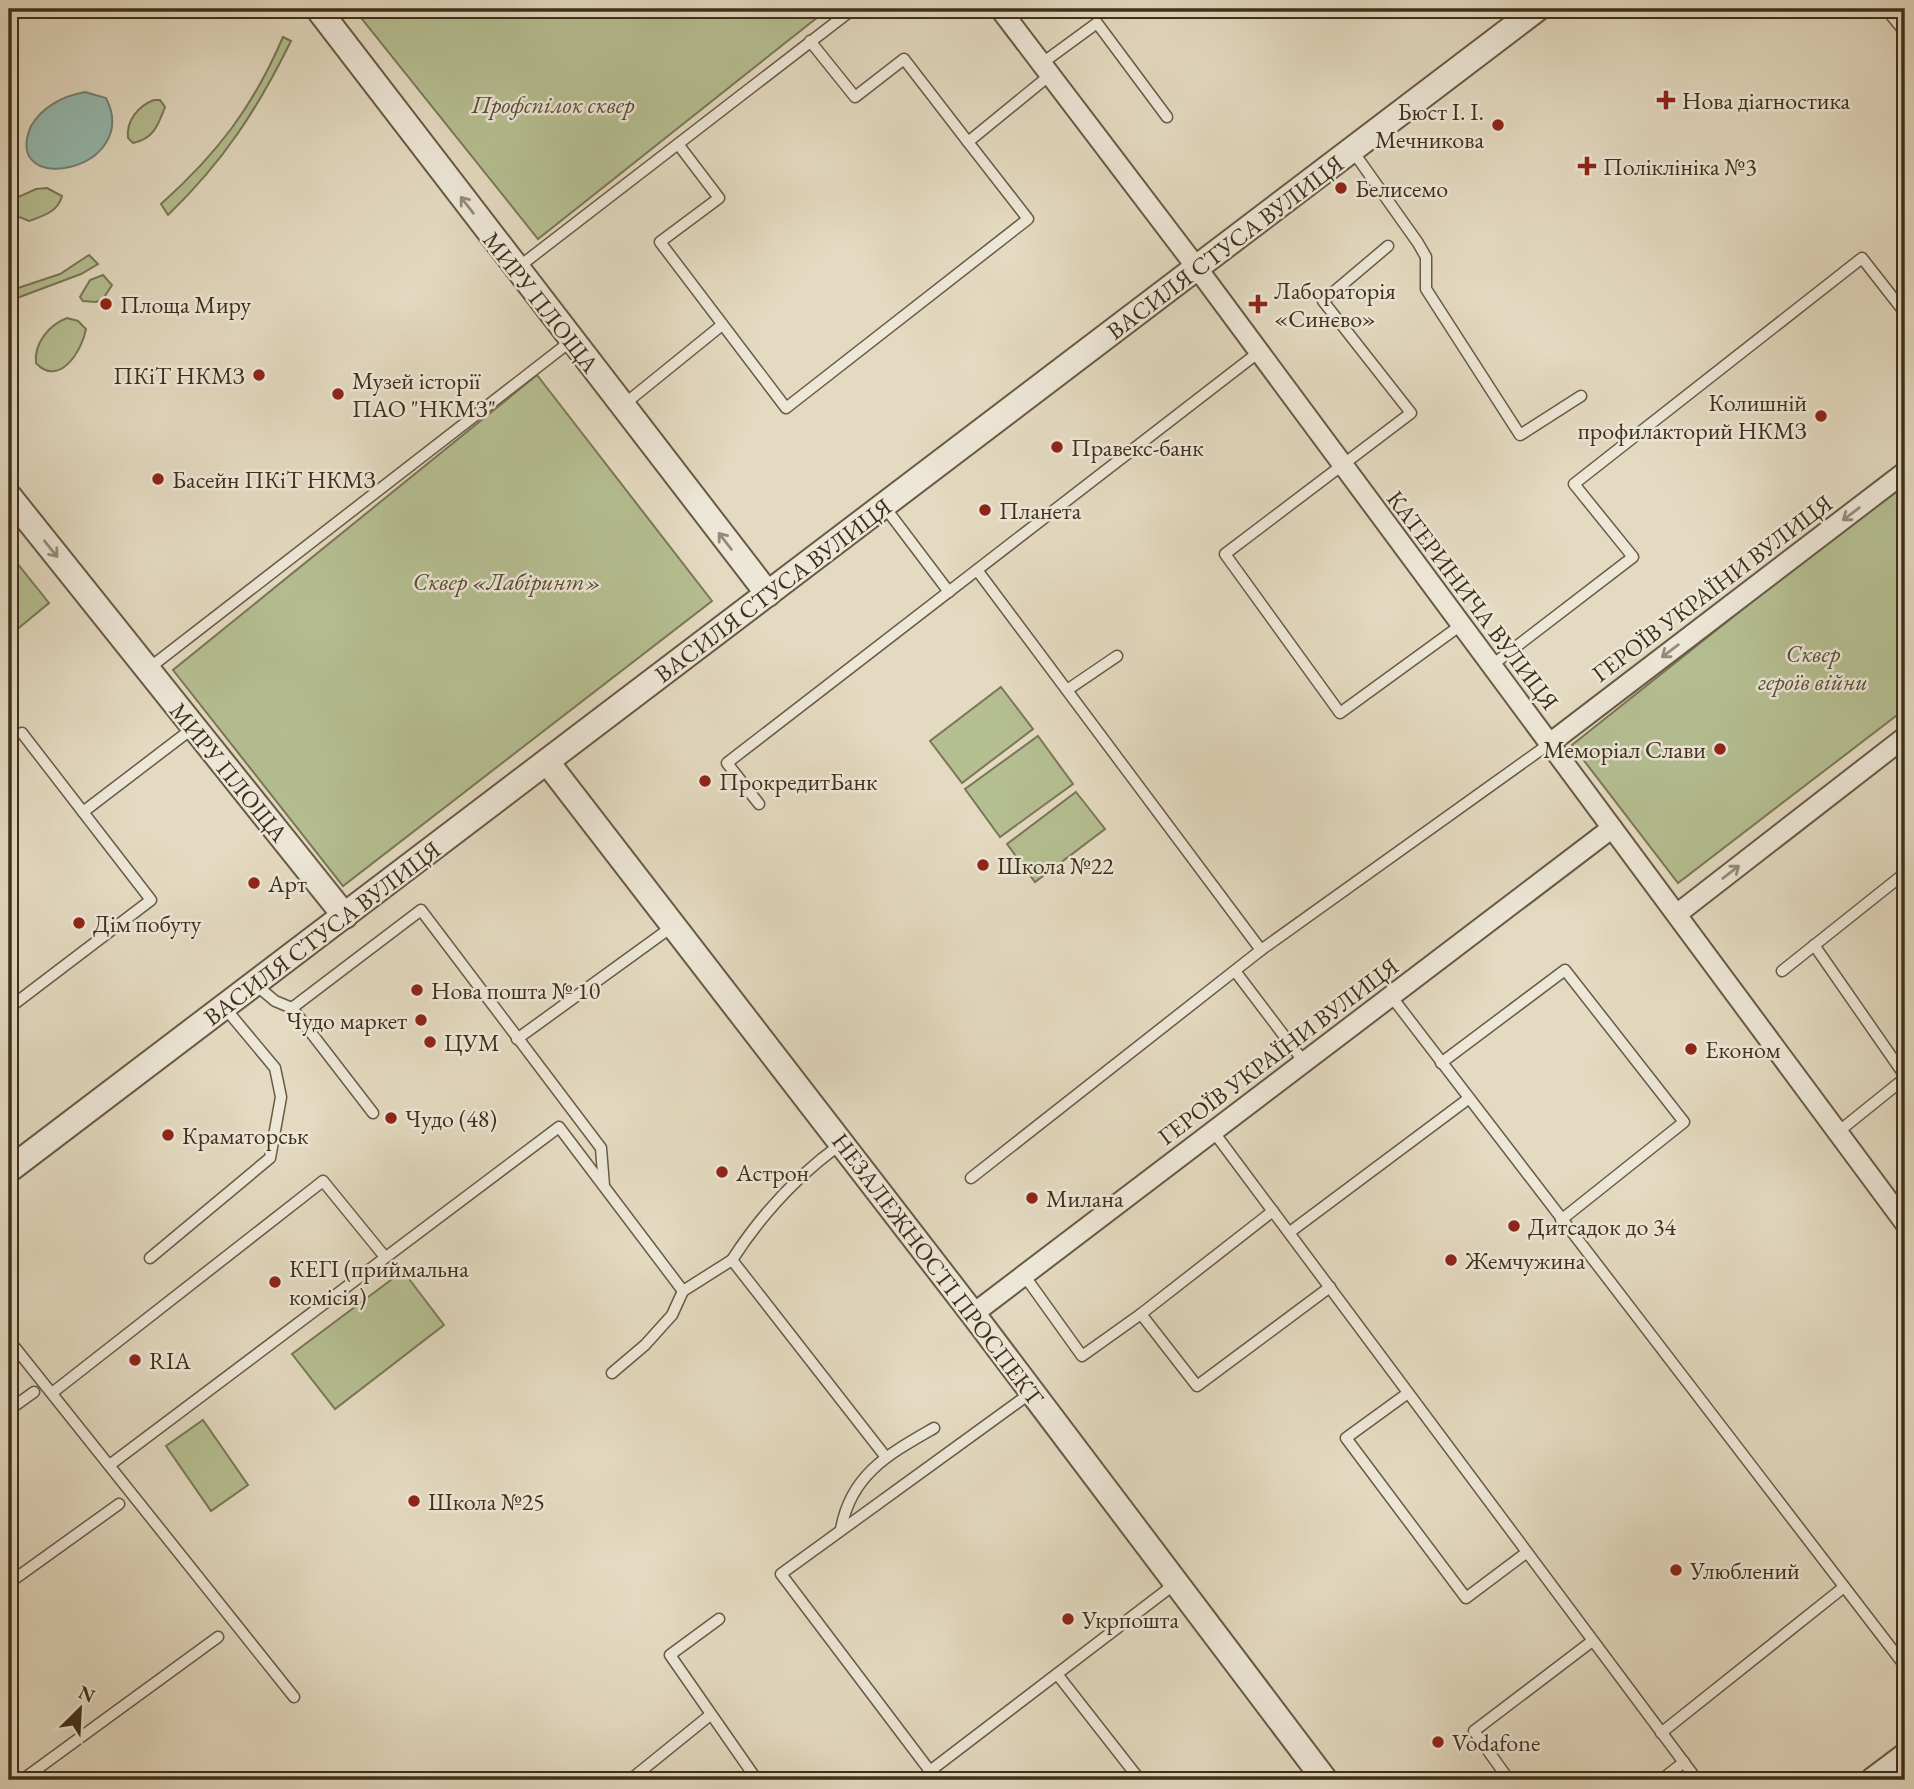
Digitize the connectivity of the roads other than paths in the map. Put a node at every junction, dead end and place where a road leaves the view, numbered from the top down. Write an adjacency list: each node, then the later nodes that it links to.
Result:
1 (318, 9): 15 (street, МИРУ ПЛОЩА, one-way to 1)
2 (853, 9): 7 (lane)
3 (1000, 9): 8 (street, КАТЕРИНИЧА ВУЛИЦЯ)
4 (1537, 9): 12 (street, ВАСИЛЯ СТУСА ВУЛИЦЯ)
5 (1886, 9): 6 (lane)
6 (1905, 32)
7 (810, 41): 10 (lane); 11 (lane)
8 (1046, 69): 9 (lane); 10 (lane); 14 (street, КАТЕРИНИЧА ВУЛИЦЯ)
9 (1167, 117)
10 (968, 142): 17 (lane)
11 (678, 144): 15 (lane); 17 (lane)
12 (1352, 150): 14 (street, ВАСИЛЯ СТУСА ВУЛИЦЯ); 20 (lane)
13 (1388, 246): 22 (lane)
14 (1197, 268): 19 (street, КАТЕРИНИЧА ВУЛИЦЯ); 25 (street, ВАСИЛЯ СТУСА ВУЛИЦЯ)
15 (516, 269): 18 (street, МИРУ ПЛОЩА)
16 (1905, 313): 31 (lane)
17 (722, 325): 21 (lane)
18 (571, 341): 21 (street, МИРУ ПЛОЩА); 32 (lane)
19 (1259, 352): 22 (street, КАТЕРИНИЧА ВУЛИЦЯ); 26 (lane)
20 (1581, 396)
21 (622, 406): 28 (street, МИРУ ПЛОЩА, one-way to 21)
22 (1342, 463): 29 (street, КАТЕРИНИЧА ВУЛИЦЯ); 29 (lane)
23 (1905, 472): 37 (street, ГЕРОЇВ УКРАЇНИ ВУЛИЦЯ, one-way to 37)
24 (9, 496): 32 (street, МИРУ ПЛОЩА, one-way to 32)
25 (884, 506): 27 (lane); 28 (street, ВАСИЛЯ СТУСА ВУЛИЦЯ)
26 (977, 570): 27 (lane); 33 (lane)
27 (949, 592): 39 (lane)
28 (768, 593): 38 (street, ВАСИЛЯ СТУСА ВУЛИЦЯ)
29 (1461, 625): 31 (street, КАТЕРИНИЧА ВУЛИЦЯ)
30 (1117, 656): 33 (lane)
31 (1491, 666): 37 (street, КАТЕРИНИЧА ВУЛИЦЯ)
32 (148, 669): 34 (street, МИРУ ПЛОЩА)
33 (1067, 690): 47 (lane)
34 (194, 727): 40 (lane); 44 (street, МИРУ ПЛОЩА)
35 (22, 733): 40 (lane)
36 (1905, 737): 43 (street, one-way to 36)
37 (1549, 744): 41 (street, КАТЕРИНИЧА ВУЛИЦЯ); 47 (lane)
38 (547, 762): 44 (street, ВАСИЛЯ СТУСА ВУЛИЦЯ); 45 (street, НЕЗАЛЕЖНОСТІ ПРОСПЕКТ)
39 (759, 804)
40 (83, 812): 52 (lane)
41 (1612, 828): 43 (street, КАТЕРИНИЧА ВУЛИЦЯ); 51 (street, ГЕРОЇВ УКРАЇНИ ВУЛИЦЯ)
42 (1905, 873): 46 (lane)
43 (1677, 914): 62 (street, КАТЕРИНИЧА ВУЛИЦЯ)
44 (345, 916): 50 (street, ВАСИЛЯ СТУСА ВУЛИЦЯ)
45 (673, 926): 55 (lane); 63 (street, НЕЗАЛЕЖНОСТІ ПРОСПЕКТ)
46 (1814, 945): 49 (lane); 58 (lane)
47 (1261, 950): 48 (lane)
48 (1235, 971): 56 (lane); 65 (lane)
49 (1782, 971)
50 (255, 985): 53 (street, ВАСИЛЯ СТУСА ВУЛИЦЯ); 54 (lane)
51 (1391, 996): 56 (street, ГЕРОЇВ УКРАЇНИ ВУЛИЦЯ); 57 (lane)
52 (9, 1008)
53 (225, 1008): 64 (street, ВАСИЛЯ СТУСА ВУЛИЦЯ); 72 (lane)
54 (292, 1008): 55 (lane); 60 (lane)
55 (517, 1039): 66 (lane)
56 (1304, 1062): 61 (street, ГЕРОЇВ УКРАЇНИ ВУЛИЦЯ)
57 (1441, 1063): 59 (lane); 68 (lane)
58 (1905, 1077): 62 (lane)
59 (1468, 1099): 68 (lane); 70 (lane)
60 (373, 1113)
61 (1213, 1130): 67 (lane); 74 (street, ГЕРОЇВ УКРАЇНИ ВУЛИЦЯ)
62 (1838, 1132): 69 (street, КАТЕРИНИЧА ВУЛИЦЯ)
63 (842, 1143): 73 (lane); 77 (street, НЕЗАЛЕЖНОСТІ ПРОСПЕКТ)
64 (9, 1170)
65 (971, 1178)
66 (604, 1186): 71 (lane); 76 (lane)
67 (1273, 1211): 70 (lane); 78 (lane)
68 (1561, 1220): 94 (lane)
69 (1905, 1223)
70 (1290, 1232): 75 (lane)
71 (385, 1257): 83 (lane); 88 (lane)
72 (150, 1258)
73 (732, 1260): 76 (lane); 87 (lane)
74 (1024, 1275): 77 (street, ГЕРОЇВ УКРАЇНИ ВУЛИЦЯ); 78 (lane)
75 (1330, 1287): 78 (lane); 84 (lane)
76 (683, 1291): 80 (lane)
77 (973, 1314): 82 (street, НЕЗАЛЕЖНОСТІ ПРОСПЕКТ)
78 (1141, 1314)
79 (9, 1340): 83 (lane)
80 (612, 1373)
81 (34, 1392): 85 (lane)
82 (1032, 1392): 90 (lane); 93 (street, НЕЗАЛЕЖНОСТІ ПРОСПЕКТ)
83 (52, 1393): 88 (lane)
84 (1408, 1393): 91 (lane); 91 (lane)
85 (9, 1410)
86 (934, 1428): 87 (lane)
87 (885, 1456): 90 (lane)
88 (111, 1464): 100 (lane)
89 (118, 1504): 92 (lane)
90 (841, 1529): 99 (lane)
91 (1526, 1553): 97 (lane)
92 (9, 1583)
93 (1176, 1583): 99 (lane); 109 (street, НЕЗАЛЕЖНОСТІ ПРОСПЕКТ)
94 (1844, 1587): 98 (lane); 102 (lane)
95 (719, 1619): 101 (lane)
96 (218, 1637): 105 (lane)
97 (1591, 1642): 102 (lane); 110 (lane)
98 (1905, 1667)
99 (1057, 1674): 108 (lane)
100 (294, 1697)
101 (709, 1716): 106 (lane); 107 (lane)
102 (1661, 1732): 104 (lane)
103 (1905, 1756): 113 (street)
104 (1684, 1762): 111 (lane); 112 (lane)
105 (22, 1780)
106 (630, 1780)
107 (757, 1780)
108 (1140, 1780)
109 (1325, 1780)
110 (1509, 1780)
111 (1661, 1780)
112 (1697, 1780)
113 (1873, 1780)

